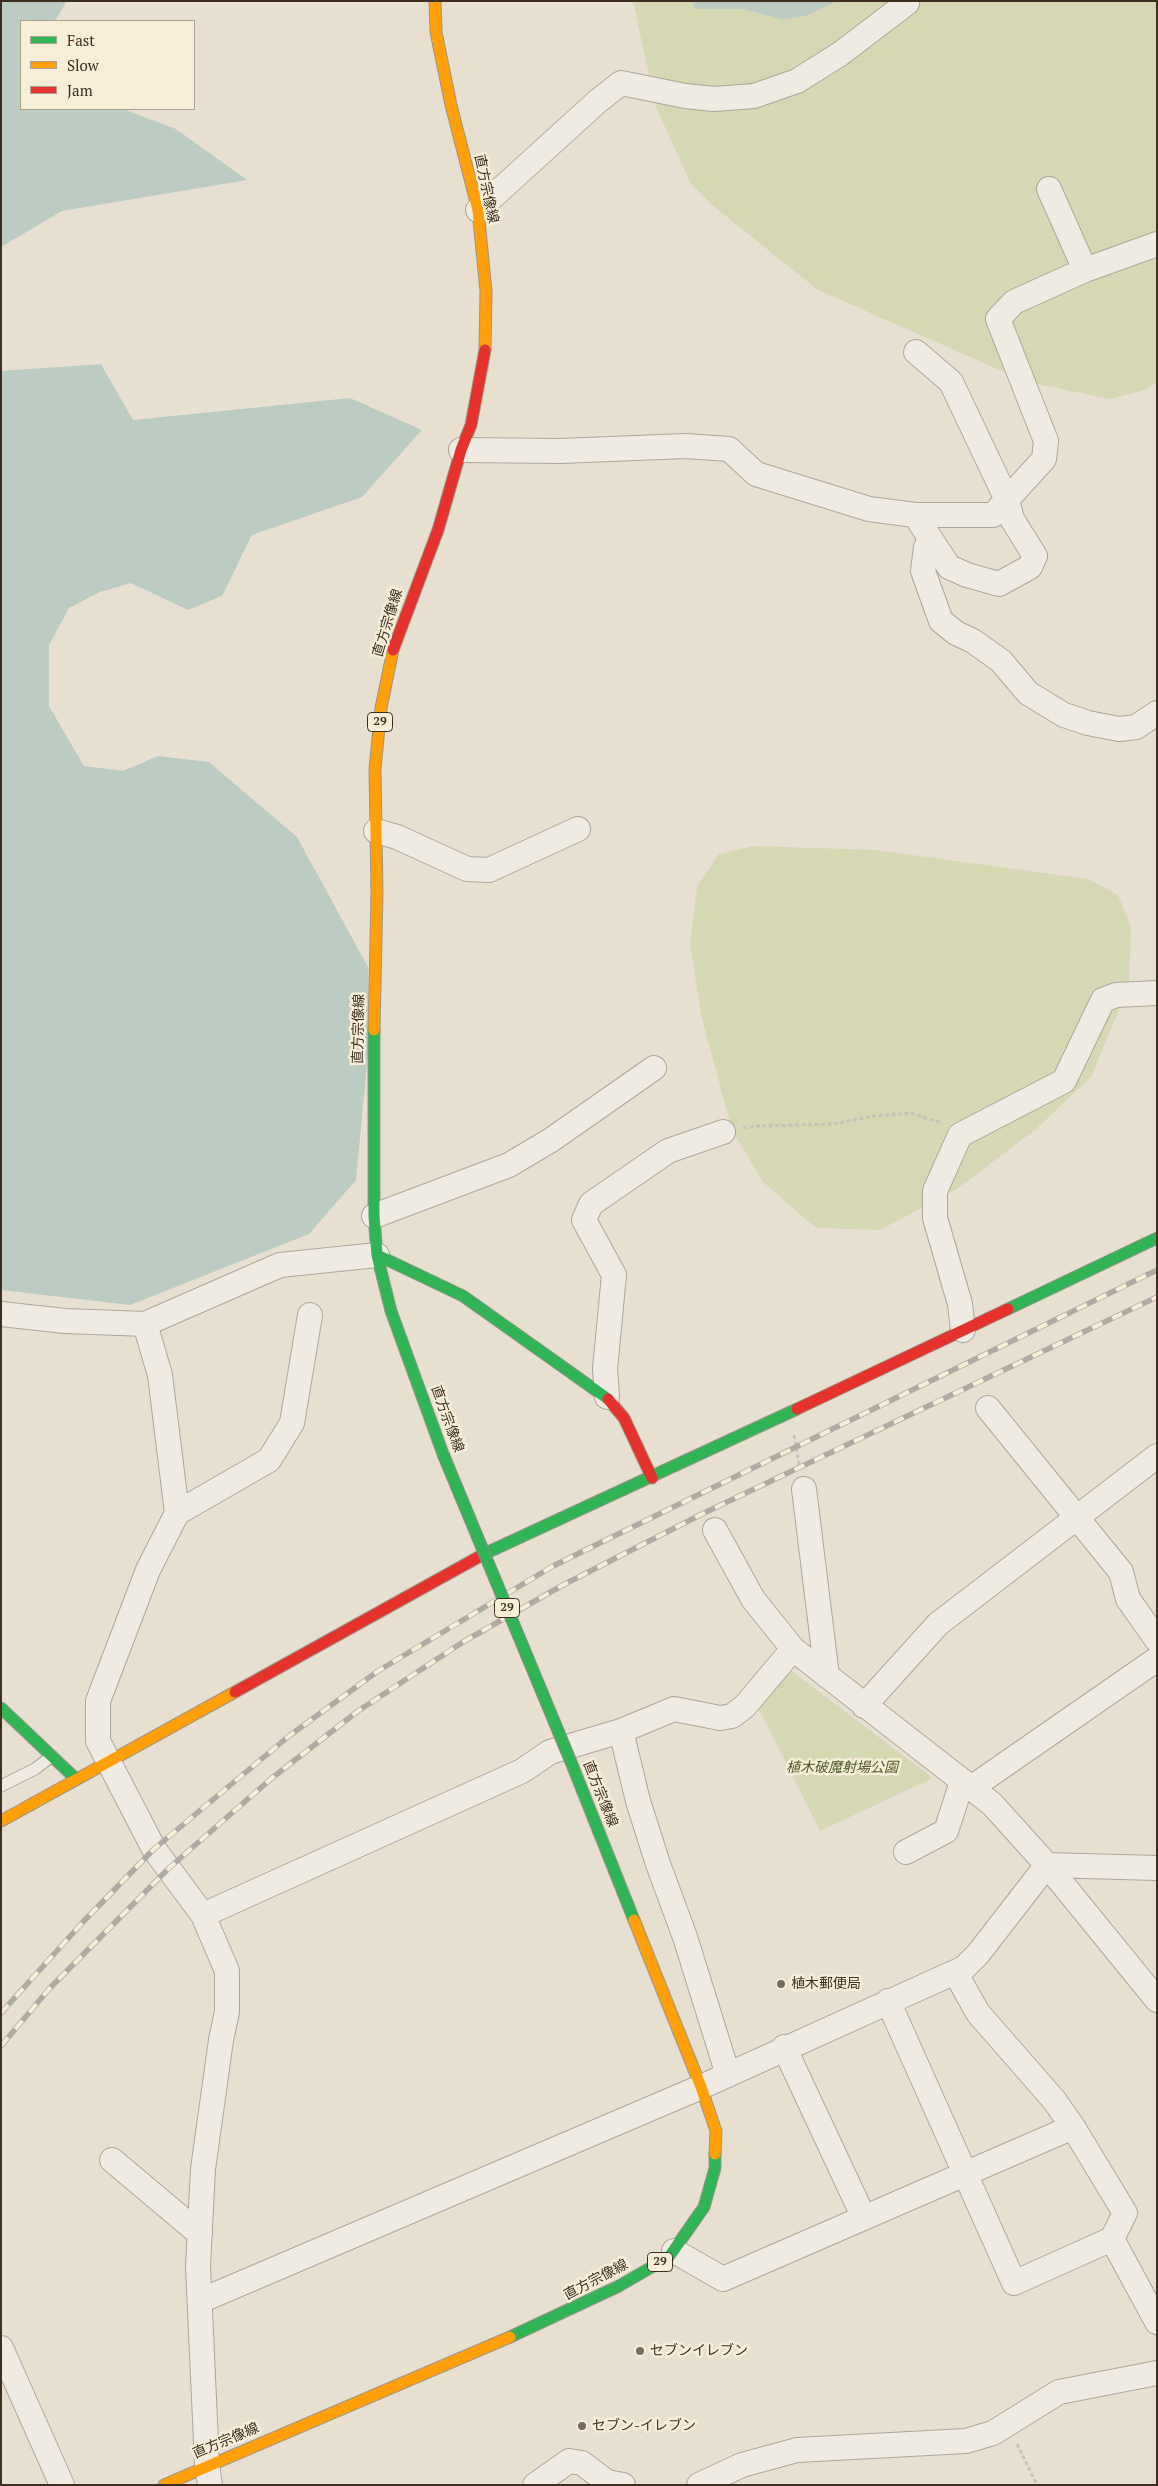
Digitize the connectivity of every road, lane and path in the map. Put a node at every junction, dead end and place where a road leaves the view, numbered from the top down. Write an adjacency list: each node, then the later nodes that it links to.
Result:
1 (435, 1): 4 (main road, 直方宗像線 / 29)
2 (908, 3): 4 (street)
3 (1049, 189): 6 (street)
4 (478, 210): 8 (main road, 直方宗像線 / 29)
5 (1157, 244): 6 (street)
6 (1085, 270): 9 (street)
7 (916, 352): 9 (street)
8 (460, 450): 10 (street); 14 (main road, 直方宗像線 / 29)
9 (1007, 500): 10 (street); 11 (street)
10 (915, 515): 11 (street)
11 (931, 540): 12 (street)
12 (1157, 713)
13 (578, 829): 14 (street)
14 (376, 831): 19 (main road, 直方宗像線 / 29)
15 (1157, 993): 18 (street)
16 (654, 1068): 19 (street)
17 (723, 1132): 18 (path); 26 (street)
18 (960, 1135): 25 (street)
19 (374, 1216): 21 (main road, 直方宗像線 / 29)
20 (1157, 1238): 25 (main road)
21 (377, 1255): 24 (street); 26 (main road); 57 (main road, 直方宗像線 / 29, bridge)
22 (1, 1314): 24 (street)
23 (310, 1315): 32 (street)
24 (146, 1324): 32 (street)
25 (963, 1330): 28 (main road)
26 (606, 1397): 30 (main road)
27 (988, 1408): 33 (street)
28 (790, 1413): 30 (main road); 31 (path)
29 (1157, 1456): 33 (street)
30 (652, 1478): 43 (main road)
31 (804, 1489): 38 (street)
32 (177, 1512): 43 (street)
33 (1076, 1518): 35 (street); 39 (street)
34 (715, 1530): 36 (street)
35 (1157, 1640)
36 (793, 1649): 38 (street); 41 (street)
37 (1157, 1659): 45 (street)
38 (827, 1676): 39 (street)
39 (864, 1706): 45 (street)
40 (1, 1708): 42 (main road)
41 (621, 1731): 51 (street); 56 (street)
42 (52, 1756): 44 (main road); 46 (lane)
43 (108, 1763): 44 (main road); 51 (street)
44 (76, 1779): 47 (main road)
45 (967, 1785): 48 (street); 49 (street)
46 (1, 1786)
47 (1, 1821)
48 (906, 1852)
49 (1047, 1865): 50 (street); 52 (street); 53 (street)
50 (1157, 1868)
51 (203, 1915): 62 (street)
52 (955, 1972): 54 (street); 58 (street)
53 (1157, 2000)
54 (888, 2002): 55 (street); 60 (street)
55 (784, 2047): 56 (street); 61 (street)
56 (728, 2075): 57 (street)
57 (701, 2087): 64 (main road, 直方宗像線 / 29); 65 (street)
58 (1073, 2127): 60 (street); 63 (street)
59 (112, 2160): 62 (street)
60 (964, 2174): 61 (street); 63 (street)
61 (864, 2218): 64 (street)
62 (200, 2234): 65 (street)
63 (1112, 2239): 66 (street)
64 (674, 2251): 70 (main road, 直方宗像線 / 29)
65 (200, 2301): 70 (street)
66 (1157, 2322)
67 (1, 2348): 71 (street)
68 (1157, 2373): 69 (street)
69 (1006, 2423): 75 (street); 76 (path)
70 (208, 2475): 72 (main road, 直方宗像線 / 29)
71 (62, 2485)
72 (164, 2485)
73 (535, 2485): 74 (street)
74 (624, 2485)
75 (700, 2485)
76 (1037, 2485)

